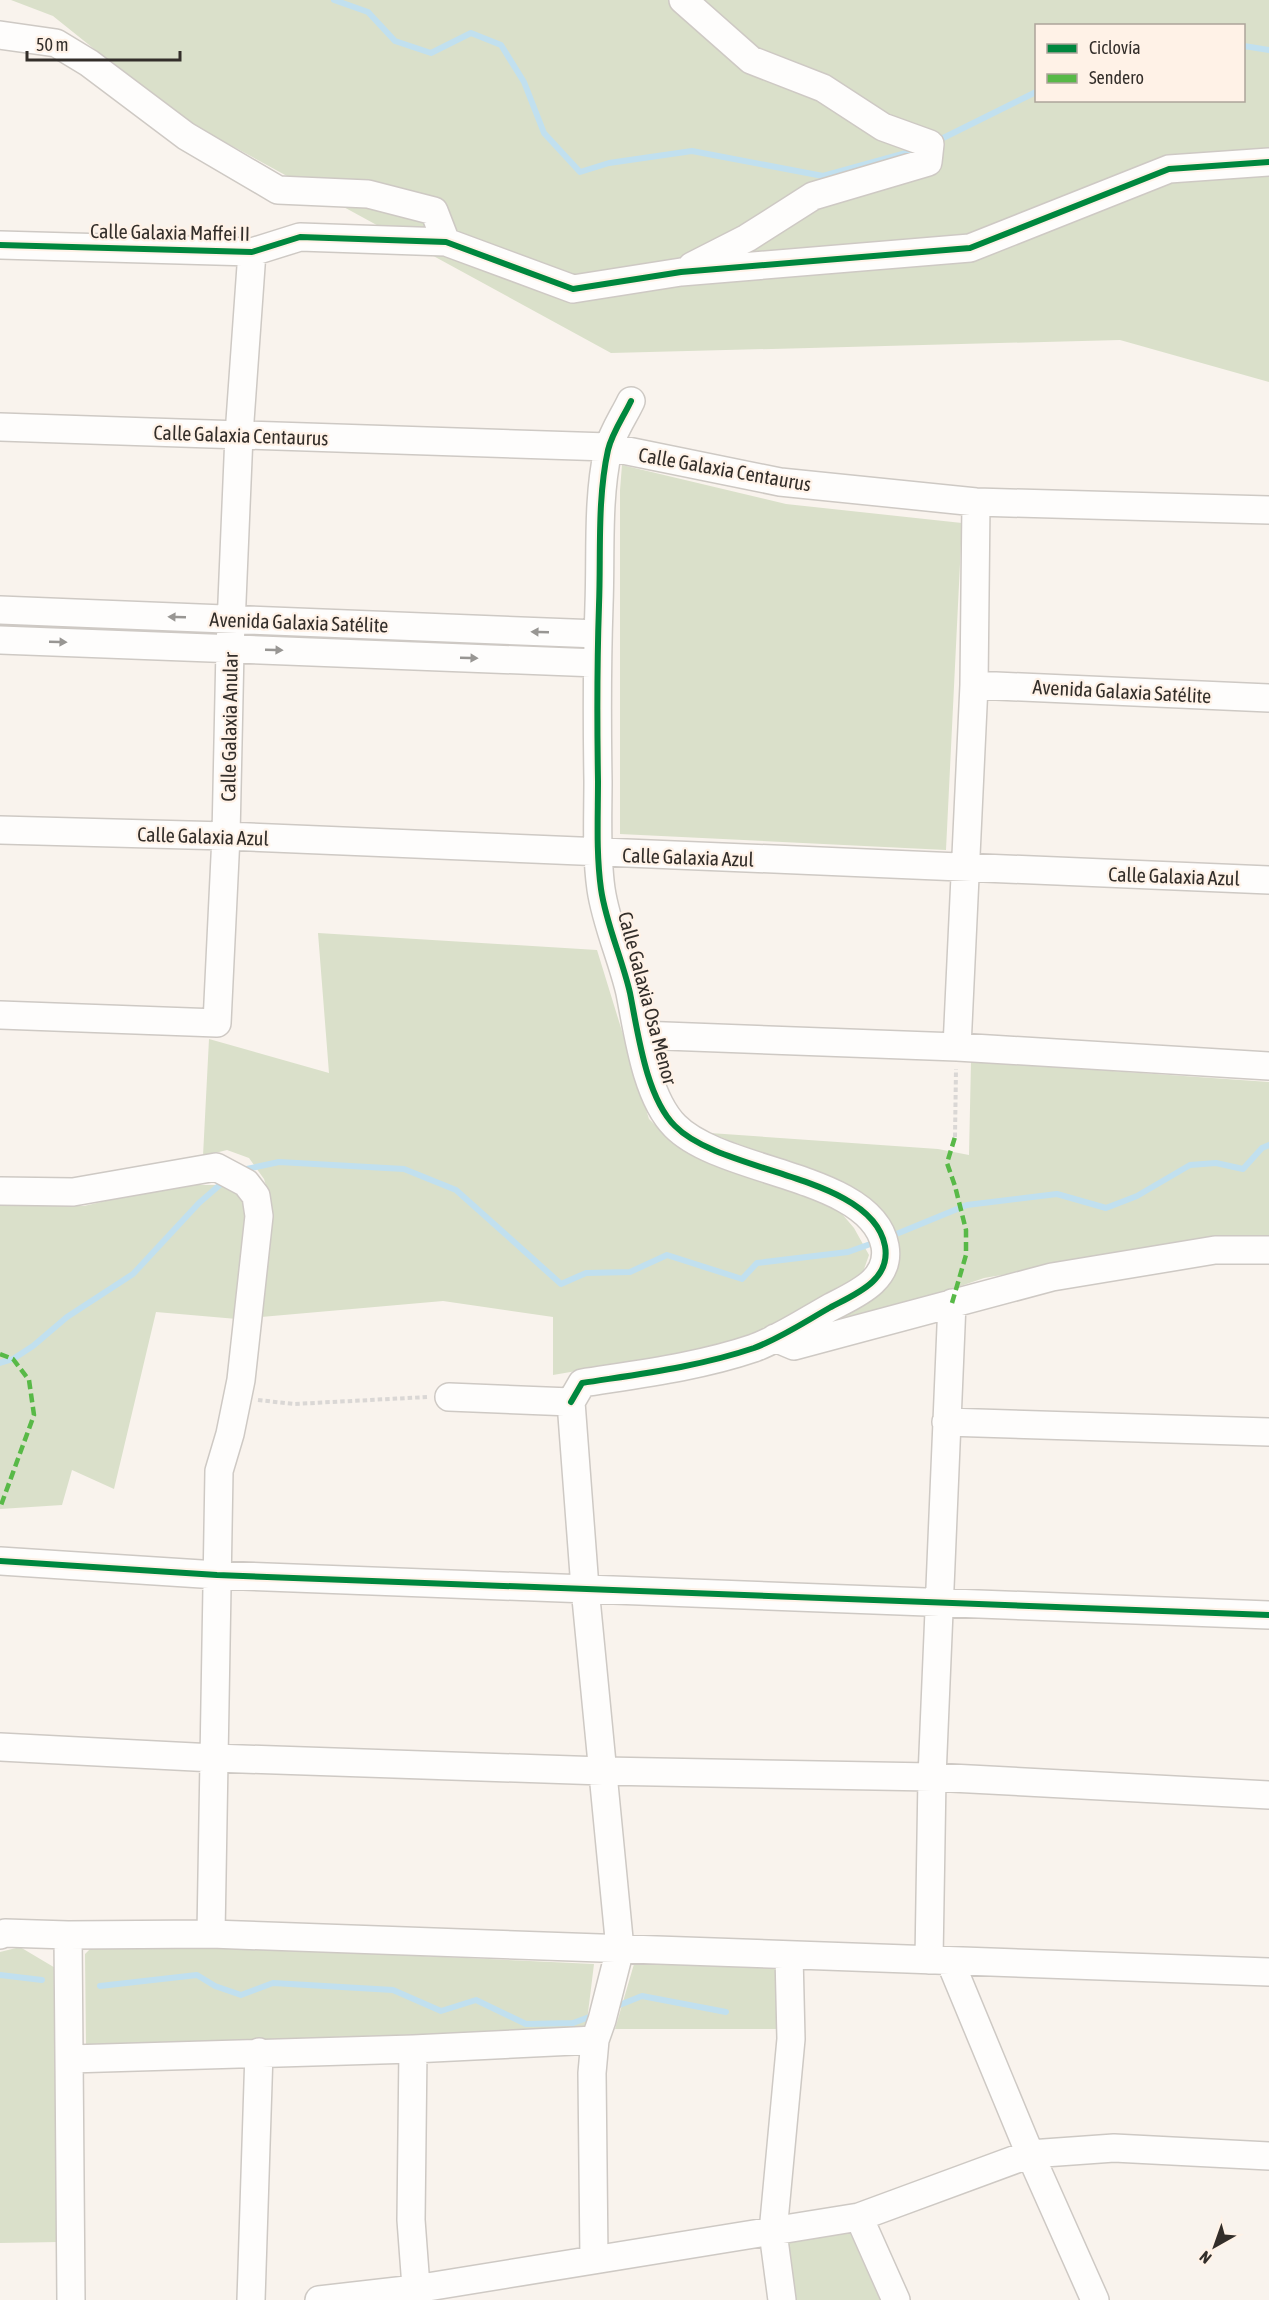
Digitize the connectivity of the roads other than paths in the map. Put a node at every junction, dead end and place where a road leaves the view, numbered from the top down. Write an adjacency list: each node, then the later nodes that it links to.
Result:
1 (683, 0): 7 (street)
2 (0, 35): 4 (street)
3 (1269, 162): 7 (street, Calle Galaxia Maffei II)
4 (446, 242): 6 (street, Calle Galaxia Maffei II); 7 (street, Calle Galaxia Maffei II)
5 (0, 245): 6 (street, Calle Galaxia Maffei II)
6 (252, 252): 10 (street, Calle Galaxia Anular)
7 (681, 272)
8 (631, 401): 11 (street, Calle Galaxia Osa Menor)
9 (0, 427): 10 (street, Calle Galaxia Centaurus)
10 (239, 435): 11 (street, Calle Galaxia Centaurus); 15 (street, Calle Galaxia Anular)
11 (609, 447): 12 (street, Calle Galaxia Centaurus); 16 (street, Calle Galaxia Osa Menor)
12 (976, 502): 13 (street, Calle Galaxia Centaurus); 20 (street)
13 (1269, 510)
14 (0, 610): 15 (street, Avenida Galaxia Satélite, one-way to 14)
15 (231, 620): 16 (street, Avenida Galaxia Satélite, one-way to 15); 18 (street, Calle Galaxia Anular)
16 (598, 634): 19 (street, Calle Galaxia Osa Menor)
17 (0, 640): 18 (street, Avenida Galaxia Satélite, one-way to 18)
18 (230, 649): 19 (street, Avenida Galaxia Satélite, one-way to 19); 23 (street, Calle Galaxia Anular)
19 (597, 663): 24 (street, Calle Galaxia Osa Menor)
20 (974, 685): 21 (street, Avenida Galaxia Satélite); 25 (street)
21 (1269, 698)
22 (0, 830): 23 (street, Calle Galaxia Azul)
23 (226, 836): 24 (street, Calle Galaxia Azul); 27 (street, Calle Galaxia Anular)
24 (598, 854): 25 (street, Calle Galaxia Azul); 28 (street, Calle Galaxia Osa Menor)
25 (965, 867): 26 (street, Calle Galaxia Azul); 29 (street)
26 (1269, 880)
27 (0, 1015)
28 (639, 1035): 29 (street); 34 (street, Calle Galaxia Osa Menor)
29 (957, 1047): 30 (street)
30 (1269, 1066)
31 (0, 1191): 40 (street)
32 (1269, 1250): 33 (street)
33 (951, 1303): 34 (street); 37 (street)
34 (776, 1338): 36 (street, Calle Galaxia Osa Menor)
35 (449, 1397): 36 (street)
36 (572, 1402): 41 (street)
37 (946, 1422): 38 (street); 42 (street)
38 (1269, 1432)
39 (0, 1560): 40 (street)
40 (217, 1575): 41 (street); 45 (street)
41 (585, 1588): 42 (street); 46 (street)
42 (939, 1602): 43 (street); 47 (street)
43 (1269, 1615)
44 (0, 1747): 45 (street)
45 (214, 1758): 46 (street); 49 (street)
46 (603, 1771): 47 (street); 52 (street)
47 (932, 1777): 48 (street); 54 (street)
48 (1269, 1795)
49 (211, 1934): 51 (street); 52 (street)
50 (0, 1935): 51 (street)
51 (68, 1935): 59 (street)
52 (620, 1949): 53 (street); 56 (street)
53 (789, 1955): 54 (street); 63 (street)
54 (940, 1960): 55 (street); 60 (street)
55 (1269, 1972)
56 (595, 2040): 57 (street); 64 (street)
57 (413, 2049): 58 (street); 65 (street)
58 (259, 2052): 59 (street); 67 (street)
59 (70, 2059): 66 (street)
60 (1030, 2154): 61 (street); 62 (street); 71 (street)
61 (1269, 2156)
62 (859, 2217): 63 (street); 70 (street)
63 (773, 2232): 64 (street); 69 (street)
64 (594, 2259): 65 (street)
65 (416, 2294): 68 (street)
66 (71, 2300)
67 (251, 2300)
68 (319, 2300)
69 (782, 2300)
70 (896, 2300)
71 (1095, 2300)

